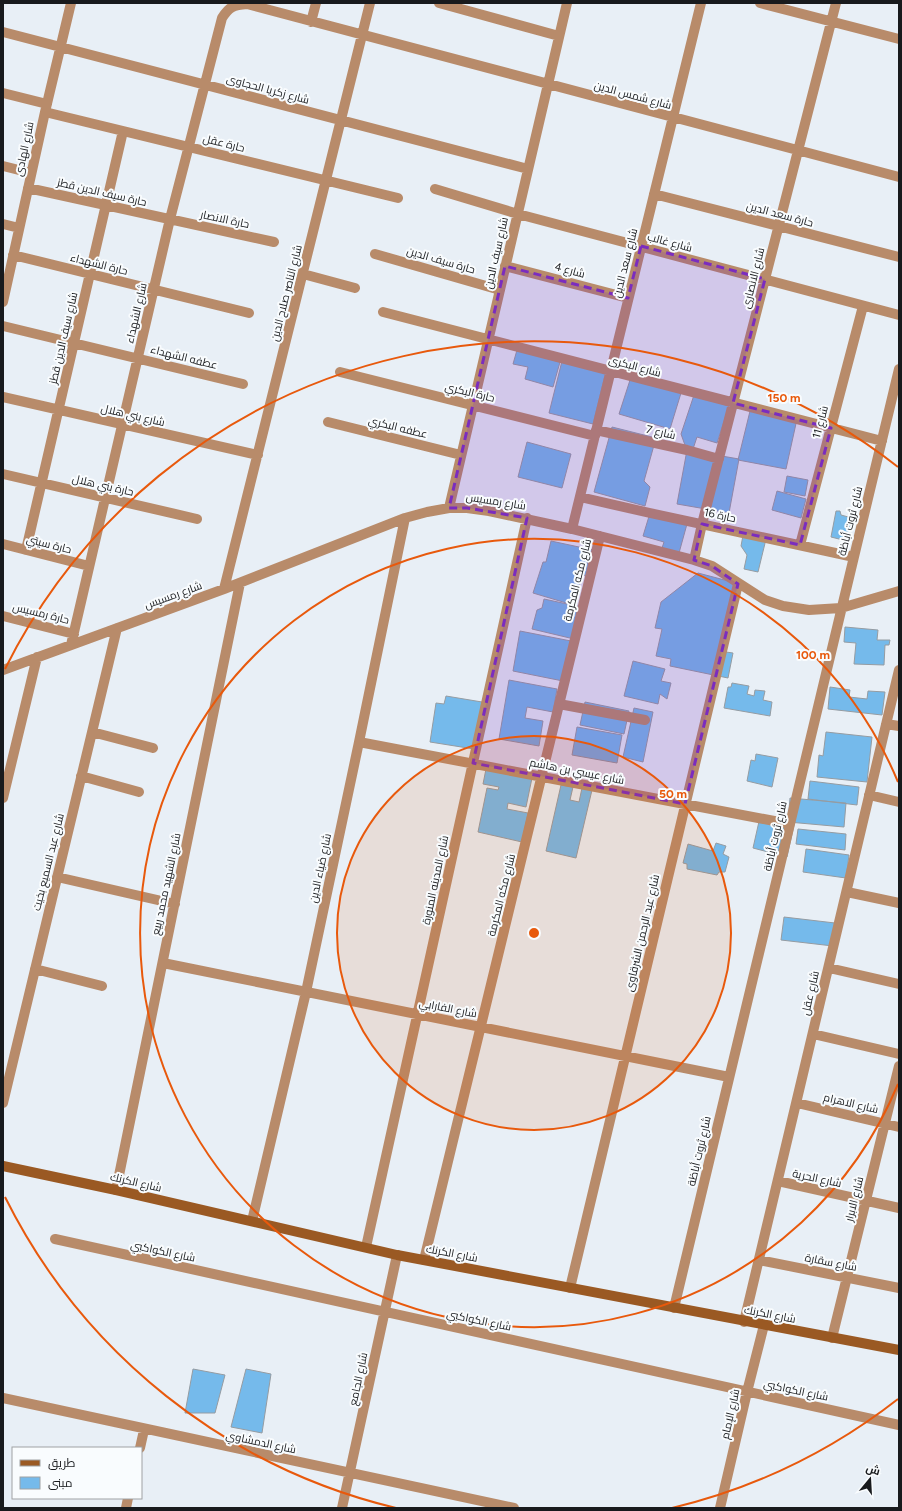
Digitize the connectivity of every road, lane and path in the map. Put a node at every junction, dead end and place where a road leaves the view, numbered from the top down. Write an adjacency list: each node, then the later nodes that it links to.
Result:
1 (71, 3): 16 (street, شارع الهادى)
2 (316, 3): 10 (street)
3 (370, 3): 13 (street, شارع الناصر صلاح الدين)
4 (439, 3): 14 (street)
5 (567, 3): 14 (street, شارع سيف الدين)
6 (701, 3): 21 (street, شارع سعد الدين)
7 (760, 3): 11 (street)
8 (836, 3): 11 (street, شارع الانصارى)
9 (247, 4): 10 (street, شارع شمس الدين); 18 (street, شارع الشهداء)
10 (311, 22): 13 (street, شارع شمس الدين)
11 (831, 22): 15 (street); 25 (street, شارع الانصارى)
12 (3, 32): 16 (street, شارع زكريا الحجاوى)
13 (362, 35): 17 (street, شارع شمس الدين); 22 (street, شارع الناصر صلاح الدين)
14 (559, 36): 17 (street, شارع سيف الدين)
15 (899, 39)
16 (60, 47): 18 (street, شارع زكريا الحجاوى); 20 (street, شارع الهادى)
17 (547, 84): 21 (street, شارع شمس الدين); 27 (street, شارع سيف الدين)
18 (204, 85): 22 (street, شارع زكريا الحجاوى); 24 (street, شارع الشهداء)
19 (3, 93): 20 (street, حارة عقل)
20 (46, 108): 23 (street, حارة عقل); 28 (street, شارع الهادى)
21 (673, 118): 25 (street, شارع شمس الدين); 33 (street, شارع سعد الدين)
22 (341, 120): 27 (street, شارع زكريا الحجاوى); 30 (street, شارع الناصر صلاح الدين)
23 (123, 131): 24 (street, حارة عقل); 35 (street, شارع سيف الدين قطز)
24 (189, 147): 30 (street, حارة عقل); 37 (street, شارع الشهداء)
25 (798, 151): 29 (street, شارع شمس الدين); 39 (street, شارع الانصارى)
26 (3, 166): 28 (street)
27 (528, 169): 36 (street, شارع سيف الدين)
28 (31, 173): 31 (street, شارع الهادى)
29 (899, 177)
30 (326, 180): 34 (street, حارة عقل); 48 (street, شارع الناصر صلاح الدين)
31 (28, 188): 35 (street, حارة سيف الدين قطز); 40 (street, شارع الهادى)
32 (435, 189): 36 (street, شارع غالب)
33 (654, 194): 39 (street, حارة سعد الدين); 42 (street, شارع سعد الدين)
34 (398, 198)
35 (106, 205): 37 (street, حارة سيف الدين قطز); 47 (street, شارع سيف الدين قطز)
36 (518, 214): 42 (street, شارع غالب); 46 (street, شارع سيف الدين)
37 (170, 219): 41 (street, حارة الانصار); 51 (street, شارع الشهداء)
38 (3, 224): 40 (street)
39 (779, 226): 45 (street, حارة سعد الدين); 49 (street, شارع الانصارى)
40 (19, 228): 44 (street, شارع الهادى)
41 (274, 242)
42 (641, 246): 49 (street, شارع غالب); 54 (street, شارع سعد الدين)
43 (375, 254): 52 (street, حارة سيف الدين)
44 (13, 255): 47 (street, حارة الشهداء); 53 (street, شارع الهادى)
45 (899, 257)
46 (505, 266): 52 (street, شارع سيف الدين); 54 (street, شارع 4)
47 (90, 274): 51 (street, حارة الشهداء); 61 (street, شارع سيف الدين قطز)
48 (303, 274): 50 (street); 76 (street, شارع الناصر صلاح الدين)
49 (765, 279): 55 (street, شارع غالب); 68 (street, شارع الانصارى)
50 (355, 288)
51 (154, 289): 57 (street, حارة الشهداء); 62 (street, شارع الشهداء)
52 (500, 290): 60 (street, شارع سيف الدين)
53 (4, 295)
54 (628, 298): 64 (street, شارع سعد الدين)
55 (863, 306): 58 (street, شارع غالب); 73 (street, شارع 11)
56 (383, 312): 60 (street, شارع البكرى)
57 (249, 313)
58 (899, 315)
59 (3, 326): 61 (street, عطفه الشهداء)
60 (488, 340): 64 (street, شارع البكرى); 69 (street, شارع سيف الدين)
61 (74, 343): 62 (street, عطفه الشهداء); 70 (street, شارع سيف الدين قطز)
62 (138, 358): 66 (street, عطفه الشهداء); 72 (street, شارع الشهداء)
63 (899, 370): 75 (street, شارع ثروت أباظة)
64 (611, 371): 68 (street, شارع البكرى); 74 (street, شارع سعد الدين)
65 (340, 372): 69 (street, حارة البكري)
66 (243, 384)
67 (3, 398): 70 (street, شارع بني هلال)
68 (733, 403): 73 (street, شارع البكرى); 78 (street, شارع الانصارى)
69 (473, 405): 74 (street, حارة البكري); 77 (street, شارع سيف الدين)
70 (58, 410): 72 (street, شارع بني هلال); 80 (street, شارع سيف الدين قطز)
71 (328, 422): 77 (street, عطفه البكري)
72 (122, 424): 76 (street, شارع بني هلال); 82 (street, شارع الشهداء)
73 (831, 428): 75 (street, شارع البكرى); 91 (street, شارع 11)
74 (596, 433): 78 (street, شارع 7); 81 (street, شارع سعد الدين)
75 (882, 441): 93 (street, شارع ثروت أباظة)
76 (258, 455): 98 (street, شارع الناصر صلاح الدين)
77 (461, 455): 83 (street, شارع سيف الدين)
78 (719, 459): 87 (street, شارع الانصارى)
79 (3, 474): 80 (street, حارة بني هلال)
80 (42, 483): 82 (street, حارة بني هلال); 92 (street, شارع سيف الدين قطز)
81 (580, 496): 87 (street, حارة 16); 88 (street, شارع سعد الدين)
82 (105, 498): 86 (street, حارة بني هلال); 95 (street, شارع الشهداء)
83 (449, 508): 84 (street, شارع رمسيس); 85 (street, شارع رمسيس)
84 (405, 518): 96 (street, شارع رمسيس); 113 (street, شارع ضياء الدين)
85 (527, 518): 88 (street, شارع رمسيس); 115 (street, شارع المدينه المنورة)
86 (197, 519)
87 (702, 524): 91 (street, حارة 16); 94 (street, شارع الانصارى)
88 (572, 529): 89 (street, شارع رمسيس)
89 (600, 536): 94 (street, شارع رمسيس); 108 (street, شارع مكه المكرمة)
90 (3, 544): 92 (street, حارة سيتي)
91 (800, 545): 93 (street, حارة 16)
92 (26, 550): 95 (street, حارة سيتي)
93 (854, 557): 100 (street, شارع ثروت أباظة)
94 (694, 560): 97 (street, شارع رمسيس)
95 (89, 566): 103 (street, شارع الشهداء)
96 (240, 583): 98 (street, شارع رمسيس); 127 (street, شارع الشهيد محمد ربيع)
97 (738, 584): 100 (street, شارع رمسيس); 122 (street, شارع عبد الرحمن الشرقاوى)
98 (224, 589): 102 (street, شارع رمسيس)
99 (899, 591): 100 (street, شارع رمسيس)
100 (841, 608): 123 (street, شارع ثروت أباظة)
101 (3, 616): 103 (street, حارة رمسيس)
102 (117, 628): 104 (street, شارع رمسيس); 112 (street, شارع عبد السميع بخيت)
103 (74, 634): 104 (street, شارع الشهداء)
104 (71, 645): 105 (street, شارع رمسيس)
105 (37, 657): 106 (street, شارع رمسيس); 120 (street)
106 (3, 670)
107 (899, 670): 110 (street, شارع عقل)
108 (559, 704): 109 (street); 117 (street, شارع مكه المكرمة)
109 (645, 720)
110 (886, 724): 111 (street); 119 (street, شارع عقل)
111 (899, 726)
112 (92, 732): 114 (street); 116 (street, شارع عبد السميع بخيت)
113 (360, 742): 115 (street, شارع عيسي بن هاشم); 133 (street, شارع ضياء الدين)
114 (153, 748)
115 (473, 763): 117 (street, شارع عيسي بن هاشم); 134 (street, شارع المدينه المنورة)
116 (81, 776): 118 (street); 124 (street, شارع عبد السميع بخيت)
117 (542, 777): 122 (street, شارع عيسي بن هاشم); 135 (street, شارع مكه المكرمة)
118 (139, 792)
119 (869, 795): 121 (street); 125 (street, شارع عقل)
120 (3, 798)
121 (899, 802)
122 (685, 804): 123 (street, شارع عيسي بن هاشم); 138 (street, شارع عبد الرحمن الشرقاوى)
123 (790, 824): 140 (street, شارع ثروت أباظة)
124 (57, 877): 127 (street); 130 (street, شارع عبد السميع بخيت)
125 (847, 892): 126 (street); 129 (street, شارع عقل)
126 (899, 902)
127 (175, 904): 128 (street, شارع الشهيد محمد ربيع)
128 (163, 963): 133 (street, شارع الفارابي); 147 (street, شارع الشهيد محمد ربيع)
129 (829, 968): 131 (street); 136 (street, شارع عقل)
130 (35, 969): 132 (street); 141 (street, شارع عبد السميع بخيت)
131 (899, 984)
132 (102, 986)
133 (306, 992): 134 (street, شارع الفارابي); 150 (street, شارع ضياء الدين)
134 (418, 1014): 135 (street, شارع الفارابي); 152 (street, شارع المدينه المنورة)
135 (481, 1027): 138 (street, شارع الفارابي); 154 (street, شارع مكه المكرمة)
136 (813, 1034): 137 (street); 142 (street, شارع عقل)
137 (899, 1054)
138 (625, 1056): 140 (street, شارع الفارابي); 157 (street, شارع عبد الرحمن الشرقاوى)
139 (899, 1066): 143 (street, شارع الابرار)
140 (729, 1077): 159 (street, شارع ثروت أباظة)
141 (3, 1103)
142 (797, 1103): 143 (street, شارع الاهرام); 146 (street, شارع عقل)
143 (885, 1123): 144 (street, شارع الاهرام); 148 (street, شارع الابرار)
144 (899, 1127)
145 (3, 1166): 147 (street, شارع الكرنك)
146 (778, 1181): 148 (street, شارع الحرية); 155 (street, شارع عقل)
147 (116, 1190): 150 (street, شارع الكرنك)
148 (866, 1201): 149 (street, شارع الحرية); 156 (street, شارع الابرار)
149 (899, 1208)
150 (252, 1221): 152 (street, شارع الكرنك)
151 (55, 1239): 160 (street, شارع الكواكبي)
152 (366, 1248): 153 (street, شارع الكرنك)
153 (397, 1255): 154 (street, شارع الكرنك); 160 (street, شارع الجامع)
154 (424, 1260): 157 (street, شارع الكرنك)
155 (759, 1260): 156 (street, شارع سقارة); 161 (street, شارع عقل)
156 (847, 1277): 158 (street, شارع سقارة); 163 (street, شارع الابرار)
157 (570, 1288): 159 (street, شارع الكرنك)
158 (899, 1288)
159 (674, 1308): 161 (street, شارع الكرنك)
160 (384, 1312): 165 (street, شارع الكواكبي); 170 (street, شارع الجامع)
161 (744, 1322): 162 (street, شارع الكرنك)
162 (764, 1325): 163 (street, شارع الكرنك); 165 (street, شارع الإمام)
163 (832, 1338): 164 (street, شارع الكرنك)
164 (899, 1350)
165 (747, 1392): 167 (street, شارع الكواكبي); 173 (street, شارع الإمام)
166 (3, 1398): 168 (street, شارع الدمشاوي)
167 (899, 1425)
168 (144, 1430): 169 (street); 170 (street, شارع الدمشاوي)
169 (140, 1447)
170 (350, 1473): 171 (street, شارع الجامع); 172 (street, شارع الدمشاوي)
171 (342, 1508)
172 (514, 1508)
173 (720, 1508)

